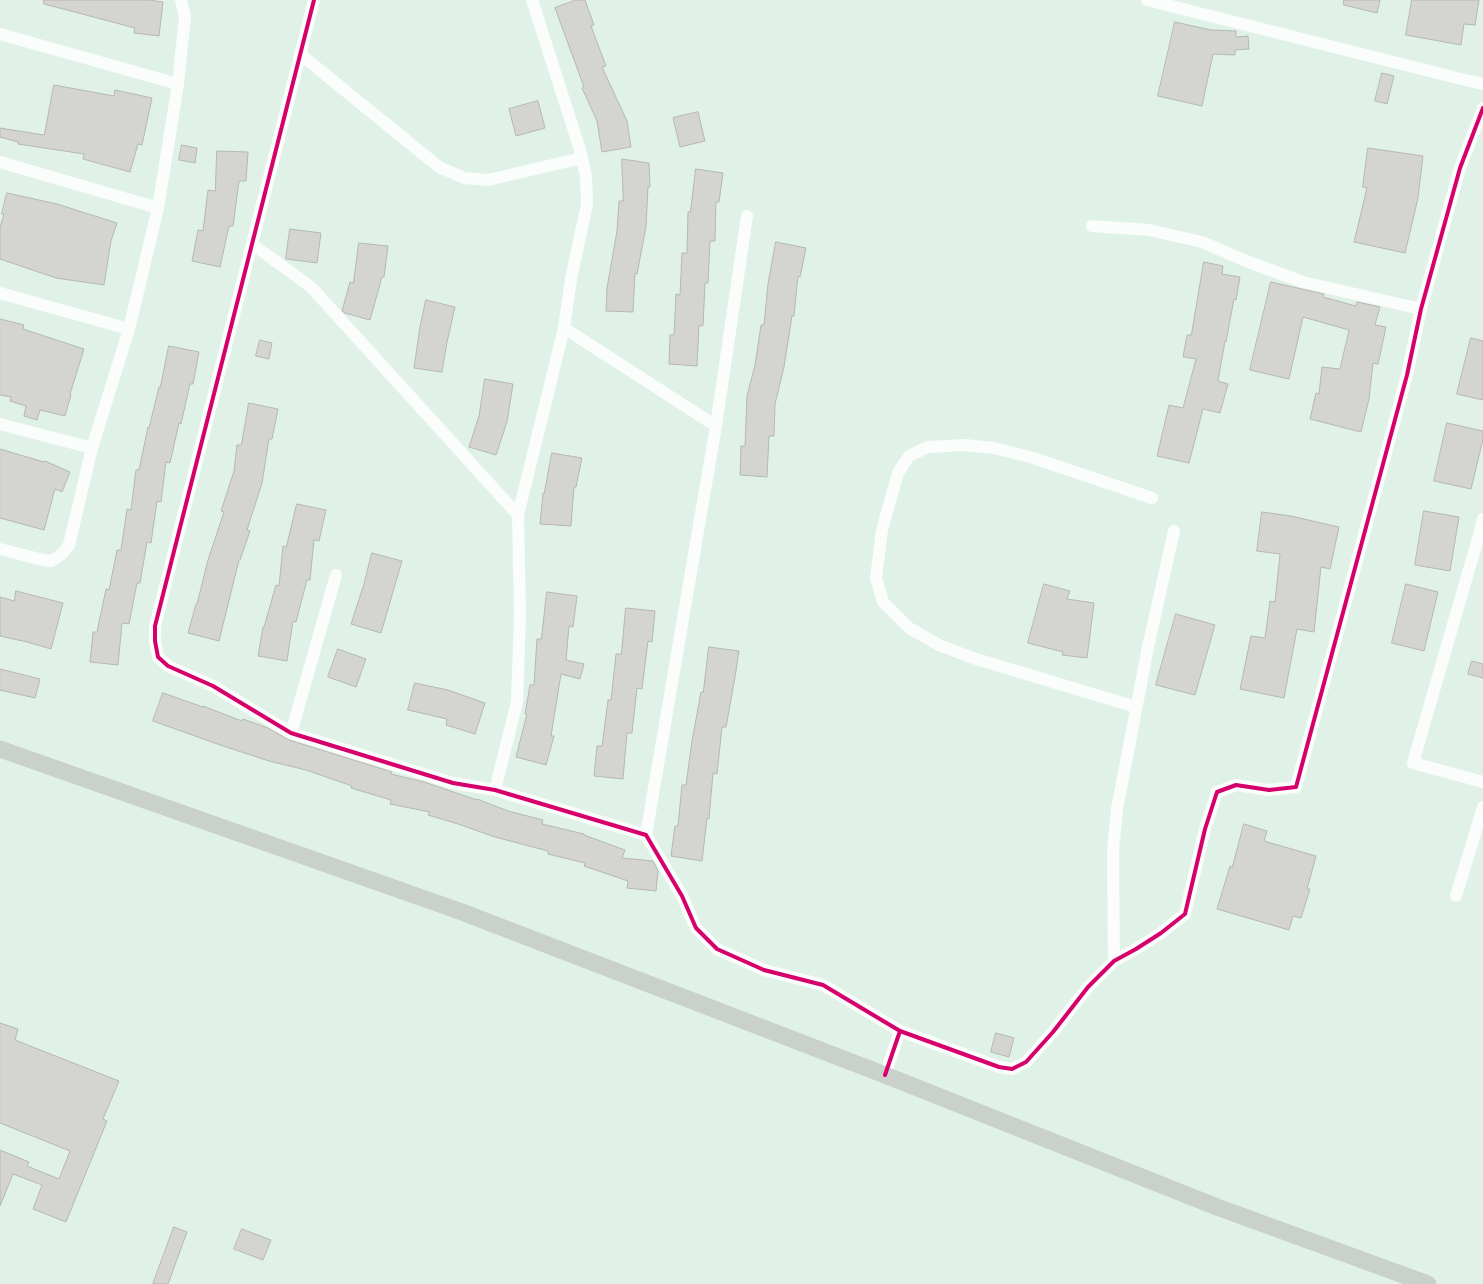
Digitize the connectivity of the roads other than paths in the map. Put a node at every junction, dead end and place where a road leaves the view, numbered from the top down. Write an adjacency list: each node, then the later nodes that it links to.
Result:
1 (181, 0): 7 (street)
2 (314, 0): 6 (street)
3 (532, 0): 10 (street)
4 (1147, 0): 8 (street)
5 (0, 34): 7 (street)
6 (300, 54): 10 (street); 15 (street)
7 (178, 84): 12 (street)
8 (1483, 84)
9 (1483, 108): 17 (street)
10 (582, 158): 18 (street)
11 (0, 162): 12 (street)
12 (158, 208): 19 (street)
13 (747, 216): 21 (street)
14 (1092, 226): 17 (street)
15 (252, 244): 24 (street); 31 (street)
16 (0, 293): 19 (street)
17 (1421, 309): 38 (street)
18 (564, 328): 21 (street); 24 (street)
19 (129, 329): 22 (street)
20 (0, 424): 22 (street)
21 (716, 426): 36 (street)
22 (92, 448): 28 (street)
23 (1152, 498): 30 (street)
24 (518, 515): 34 (street)
25 (1483, 518): 27 (street)
26 (1174, 531): 30 (street)
27 (1481, 536): 33 (street)
28 (0, 549)
29 (336, 575): 31 (street)
30 (1136, 707): 38 (street)
31 (291, 733): 34 (street)
32 (0, 750): 40 (main road)
33 (1483, 782)
34 (495, 790): 36 (street)
35 (1483, 807): 37 (street)
36 (646, 835): 39 (street)
37 (1456, 896)
38 (1114, 961): 39 (street)
39 (900, 1031): 40 (street)
40 (885, 1075): 41 (main road)
41 (1428, 1284)

